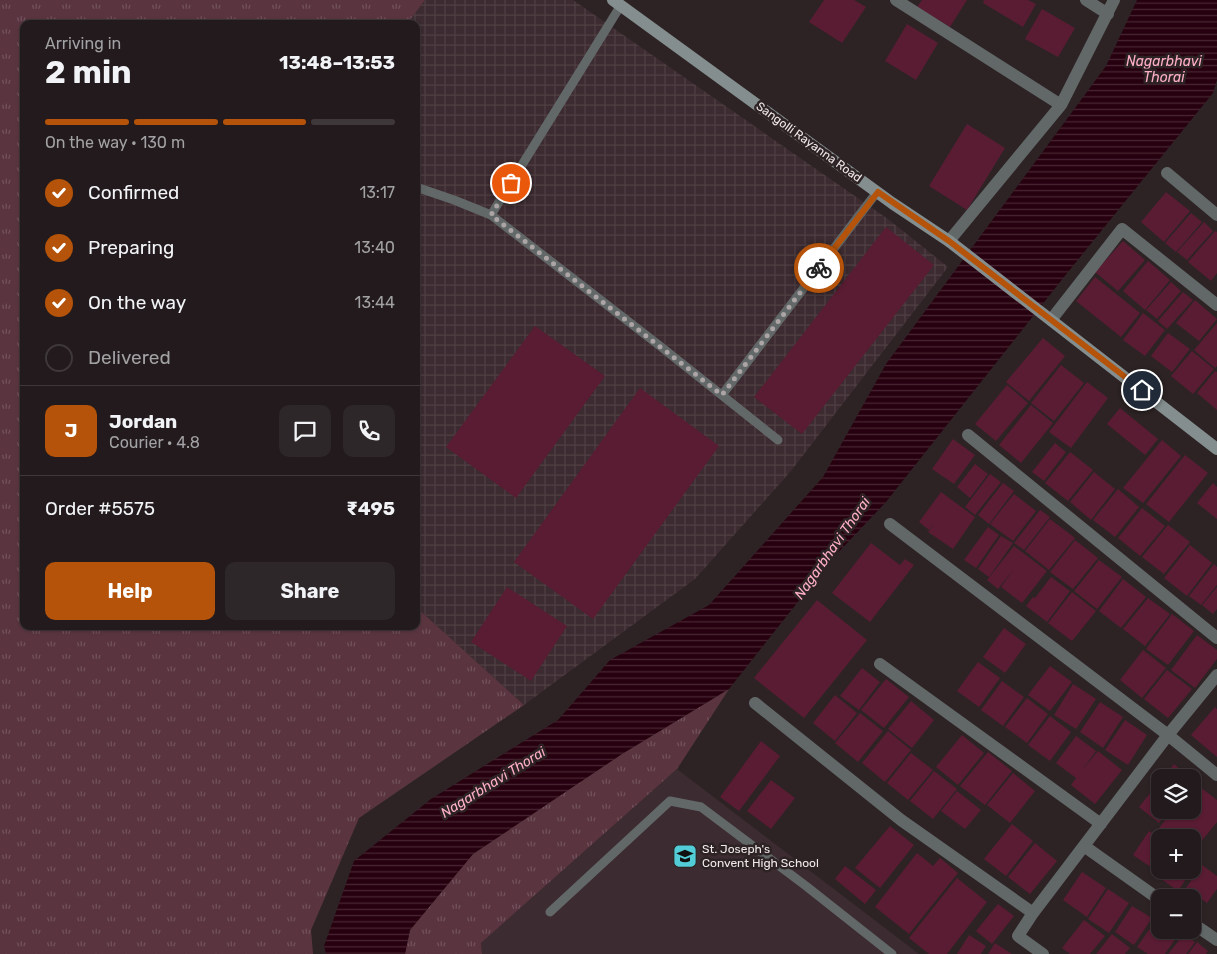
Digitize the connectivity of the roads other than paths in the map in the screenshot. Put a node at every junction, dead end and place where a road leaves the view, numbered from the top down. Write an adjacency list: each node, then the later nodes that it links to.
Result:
1 (896, 0): 6 (street)
2 (1086, 0): 5 (street)
3 (1114, 0): 5 (street)
4 (617, 3): 9 (street, Sangolli Rayanna Road); 10 (lane)
5 (1108, 14): 6 (street)
6 (1061, 105): 12 (street)
7 (1167, 173): 11 (street)
8 (420, 188): 10 (lane)
9 (878, 192): 12 (street, Sangolli Rayanna Road); 15 (lane)
10 (491, 215): 15 (lane)
11 (1217, 215)
12 (949, 241): 14 (street, Sangolli Rayanna Road)
13 (1217, 305): 14 (street)
14 (1047, 317): 18 (street, Sangolli Rayanna Road)
15 (722, 395): 17 (lane)
16 (968, 435): 20 (street)
17 (778, 440)
18 (1217, 449)
19 (890, 524): 24 (street)
20 (1217, 638)
21 (880, 664): 26 (street)
22 (1217, 675): 24 (street)
23 (755, 703): 30 (street)
24 (1168, 735): 25 (street); 26 (street)
25 (1217, 775)
26 (1101, 824): 27 (street)
27 (1084, 846): 28 (street); 30 (street)
28 (1151, 894)
29 (550, 912): 33 (lane)
30 (1032, 913): 34 (street)
31 (1201, 928): 32 (street)
32 (1217, 940)
33 (891, 954)
34 (1043, 954)

